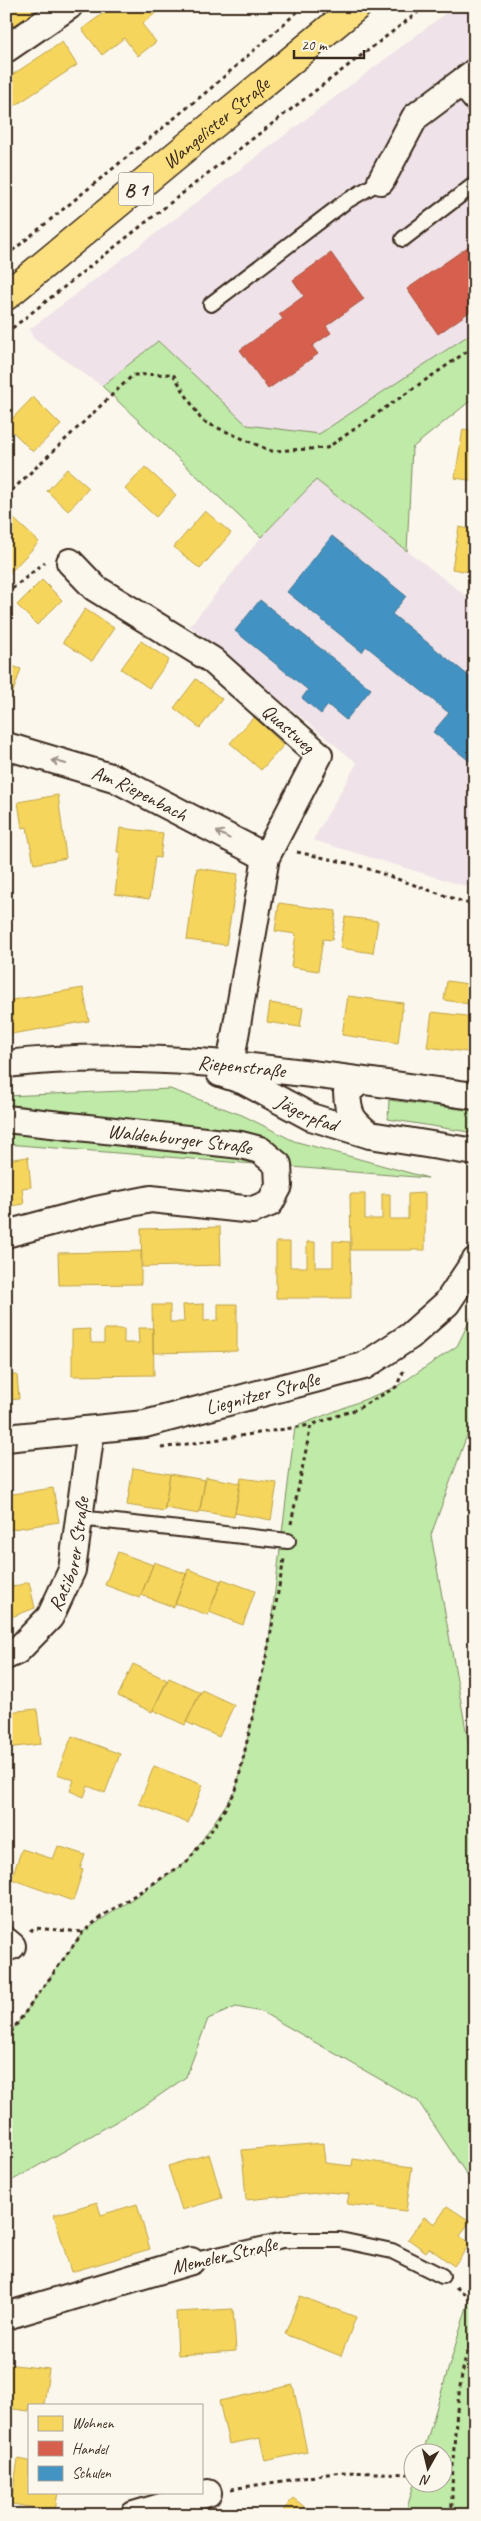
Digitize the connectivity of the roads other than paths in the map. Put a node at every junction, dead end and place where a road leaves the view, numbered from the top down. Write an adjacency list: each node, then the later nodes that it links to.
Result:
1 (69, 6): 3 (street)
2 (357, 6): 9 (main road, Wangelister Straße / B 1)
3 (6, 49)
4 (465, 78): 5 (lane); 6 (street)
5 (475, 107)
6 (381, 181): 10 (lane)
7 (475, 184): 8 (lane)
8 (402, 239)
9 (6, 296)
10 (211, 304)
11 (70, 562): 13 (street, Quastweg)
12 (6, 746): 13 (street, Am Riepenbach, one-way to 12)
13 (269, 852): 16 (street, Quastweg)
14 (191, 1063): 15 (street, Riepenstraße); 16 (street, Riepenstraße); 20 (street, Jägerpfad)
15 (6, 1064)
16 (230, 1065): 17 (street, Riepenstraße)
17 (360, 1081): 18 (street, Riepenstraße); 20 (street, Jägerpfad)
18 (475, 1096)
19 (6, 1119): 22 (street, Waldenburger Straße)
20 (370, 1135): 21 (street, Jägerpfad)
21 (475, 1152)
22 (6, 1234)
23 (475, 1261): 24 (street, Liegnitzer Straße)
24 (91, 1431): 25 (street, Liegnitzer Straße); 26 (street, Ratiborer Straße)
25 (6, 1438)
26 (80, 1518): 27 (lane); 28 (street, Ratiborer Straße)
27 (288, 1541)
28 (6, 1656)
29 (191, 2261): 30 (lane, Memeler Straße); 31 (street, Memeler Straße)
30 (442, 2276)
31 (6, 2316)
32 (208, 2493): 33 (street)
33 (134, 2515)

